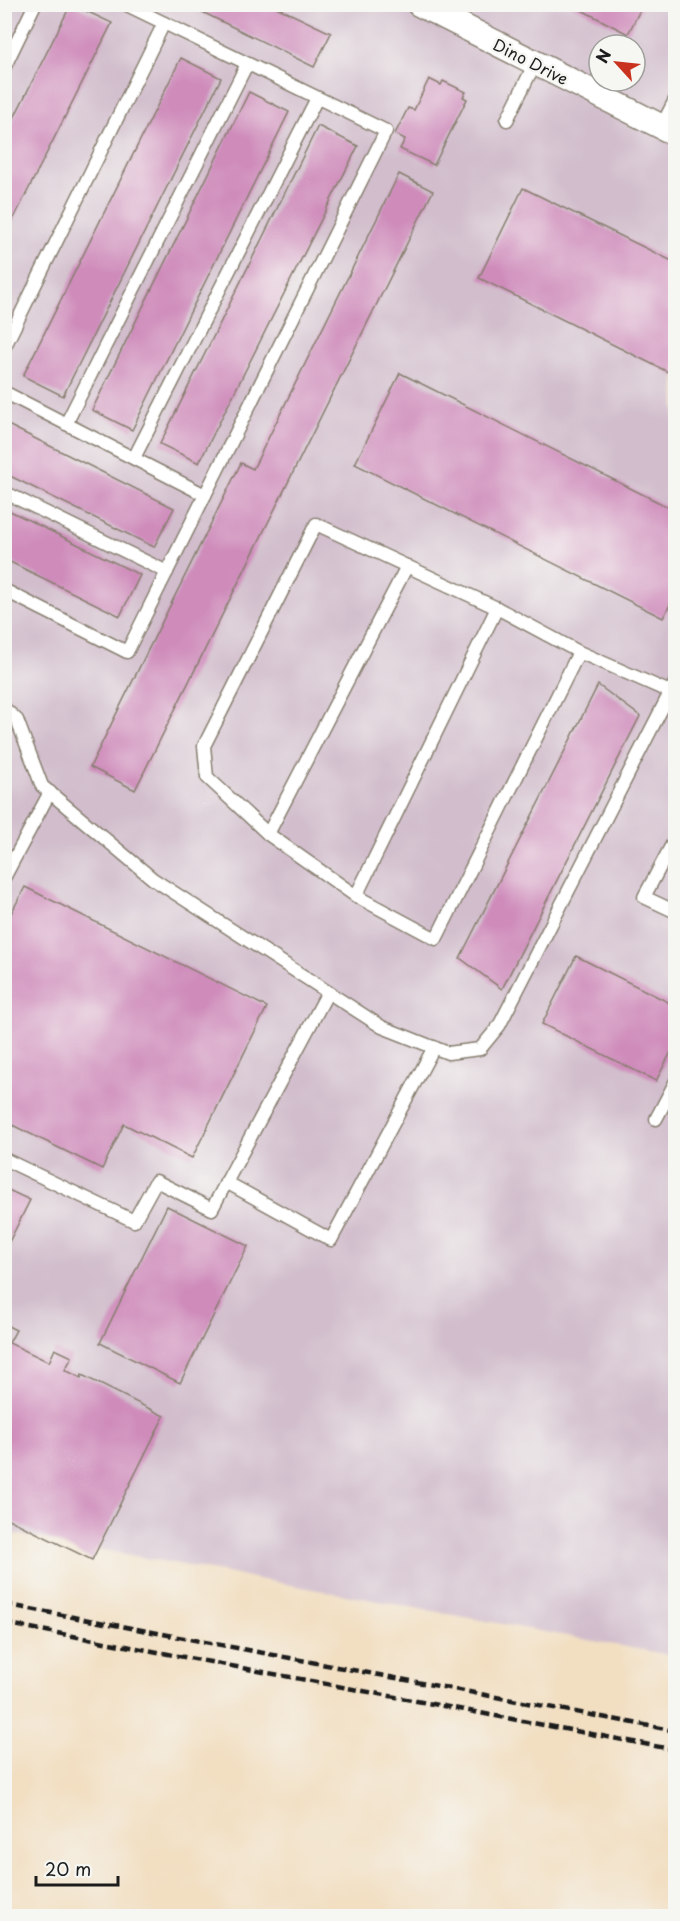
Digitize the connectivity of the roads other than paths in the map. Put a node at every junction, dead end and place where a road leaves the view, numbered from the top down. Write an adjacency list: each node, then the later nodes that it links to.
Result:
1 (35, 4): 7 (lane)
2 (125, 4): 4 (lane)
3 (419, 4): 5 (street, Dino Drive)
4 (164, 23): 6 (lane); 12 (lane)
5 (535, 63): 10 (lane); 11 (street, Dino Drive)
6 (247, 64): 8 (lane); 14 (lane)
7 (4, 68)
8 (317, 98): 15 (lane); 17 (lane)
9 (675, 98): 11 (lane)
10 (507, 120)
11 (668, 130)
12 (4, 348)
13 (4, 392): 14 (lane)
14 (66, 424): 15 (lane)
15 (134, 458): 17 (lane)
16 (4, 492): 19 (lane)
17 (205, 495): 19 (lane)
18 (407, 566): 21 (lane); 26 (lane); 26 (lane)
19 (166, 572): 20 (lane)
20 (4, 590)
21 (497, 608): 22 (lane); 29 (lane)
22 (579, 652): 23 (lane); 29 (lane)
23 (673, 687): 32 (lane)
24 (4, 708): 25 (lane)
25 (50, 792): 28 (lane); 31 (lane)
26 (268, 834): 29 (lane)
27 (675, 837): 30 (lane)
28 (4, 878)
29 (356, 896)
30 (675, 912)
31 (328, 992): 32 (lane); 36 (lane)
32 (434, 1047): 36 (lane)
33 (675, 1081): 34 (lane)
34 (656, 1119)
35 (4, 1159): 36 (lane)
36 (226, 1182)

